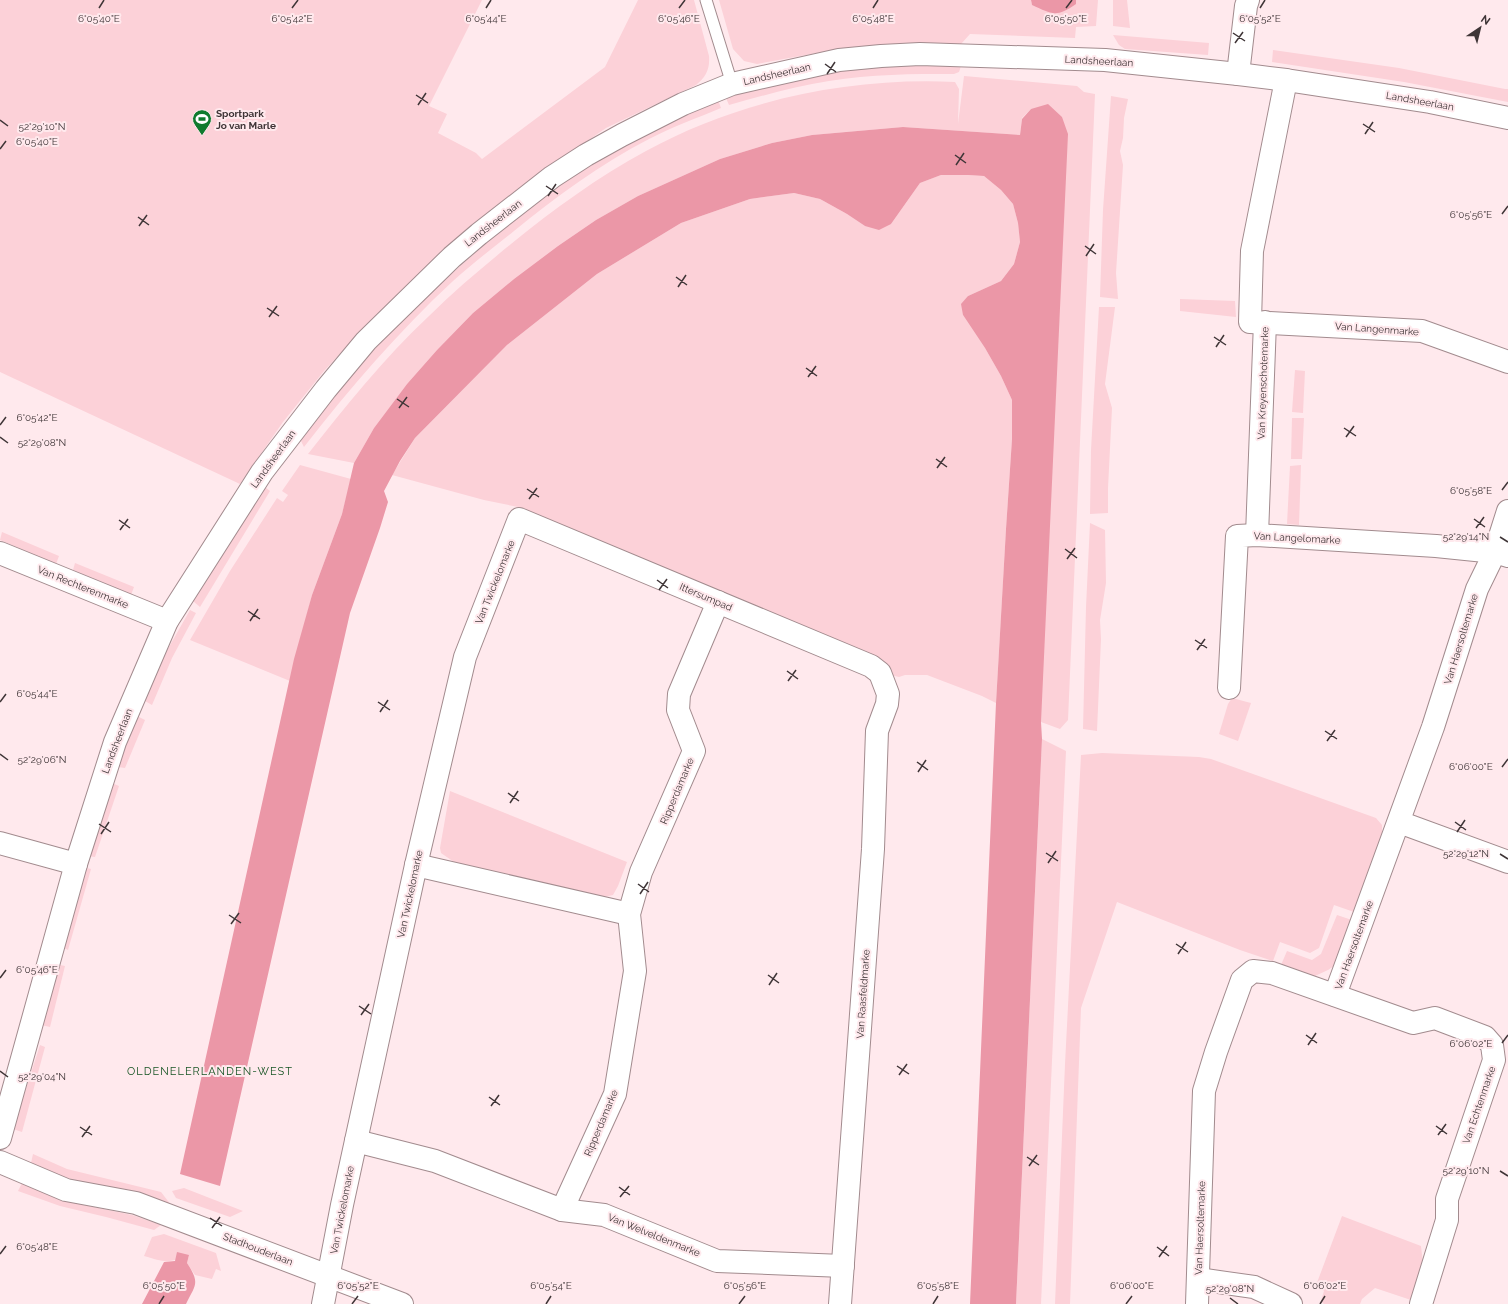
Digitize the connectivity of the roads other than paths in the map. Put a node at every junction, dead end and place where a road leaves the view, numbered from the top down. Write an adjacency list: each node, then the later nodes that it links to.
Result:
1 (706, 0): 5 (lane)
2 (1248, 0): 3 (street)
3 (1238, 74): 4 (street, Landsheerlaan); 5 (street, Landsheerlaan)
4 (1286, 80): 6 (street, Landsheerlaan); 7 (street, Van Kreyenschotemarke)
5 (732, 84): 15 (street, Landsheerlaan)
6 (1508, 118)
7 (1265, 322): 8 (street, Van Langenmarke); 11 (street, Van Kreyenschotemarke)
8 (1508, 362)
9 (1508, 511): 13 (street, Van Haersoltemarke)
10 (519, 519): 14 (street, Ittersumpad); 22 (street, Van Twickelomarke)
11 (1257, 536): 13 (street, Van Langelomarke); 17 (street, Van Langelomarke)
12 (0, 553): 15 (street, Van Rechterenmarke)
13 (1502, 554): 18 (street, Van Haersoltemarke)
14 (718, 602): 16 (street, Ittersumpad); 23 (street, Ripperdamarke)
15 (167, 621): 21 (street, Landsheerlaan)
16 (885, 685): 29 (street, Van Raasfeldmarke)
17 (1229, 688)
18 (1399, 822): 20 (street); 24 (street, Van Haersoltemarke)
19 (0, 843): 21 (street)
20 (1508, 862)
21 (76, 864): 25 (street, Landsheerlaan)
22 (416, 865): 23 (street); 26 (street, Van Twickelomarke)
23 (629, 914): 28 (street, Ripperdamarke)
24 (1335, 995): 31 (street, Van Haersoltemarke); 37 (street, Van Echtenmarke)
25 (0, 1138)
26 (356, 1141): 28 (street, Van Welveldenmarke); 30 (street, Van Twickelomarke)
27 (0, 1162): 30 (street, Stadhouderlaan)
28 (562, 1210): 29 (street, Van Welveldenmarke)
29 (843, 1266): 34 (street, Van Raasfeldmarke)
30 (329, 1276): 32 (street, Van Twickelomarke); 33 (street, Stadhouderlaan)
31 (1198, 1279): 35 (street, Van Haersoltemarke); 36 (street)
32 (323, 1304)
33 (402, 1304)
34 (840, 1304)
35 (1197, 1304)
36 (1291, 1304)
37 (1421, 1304)

